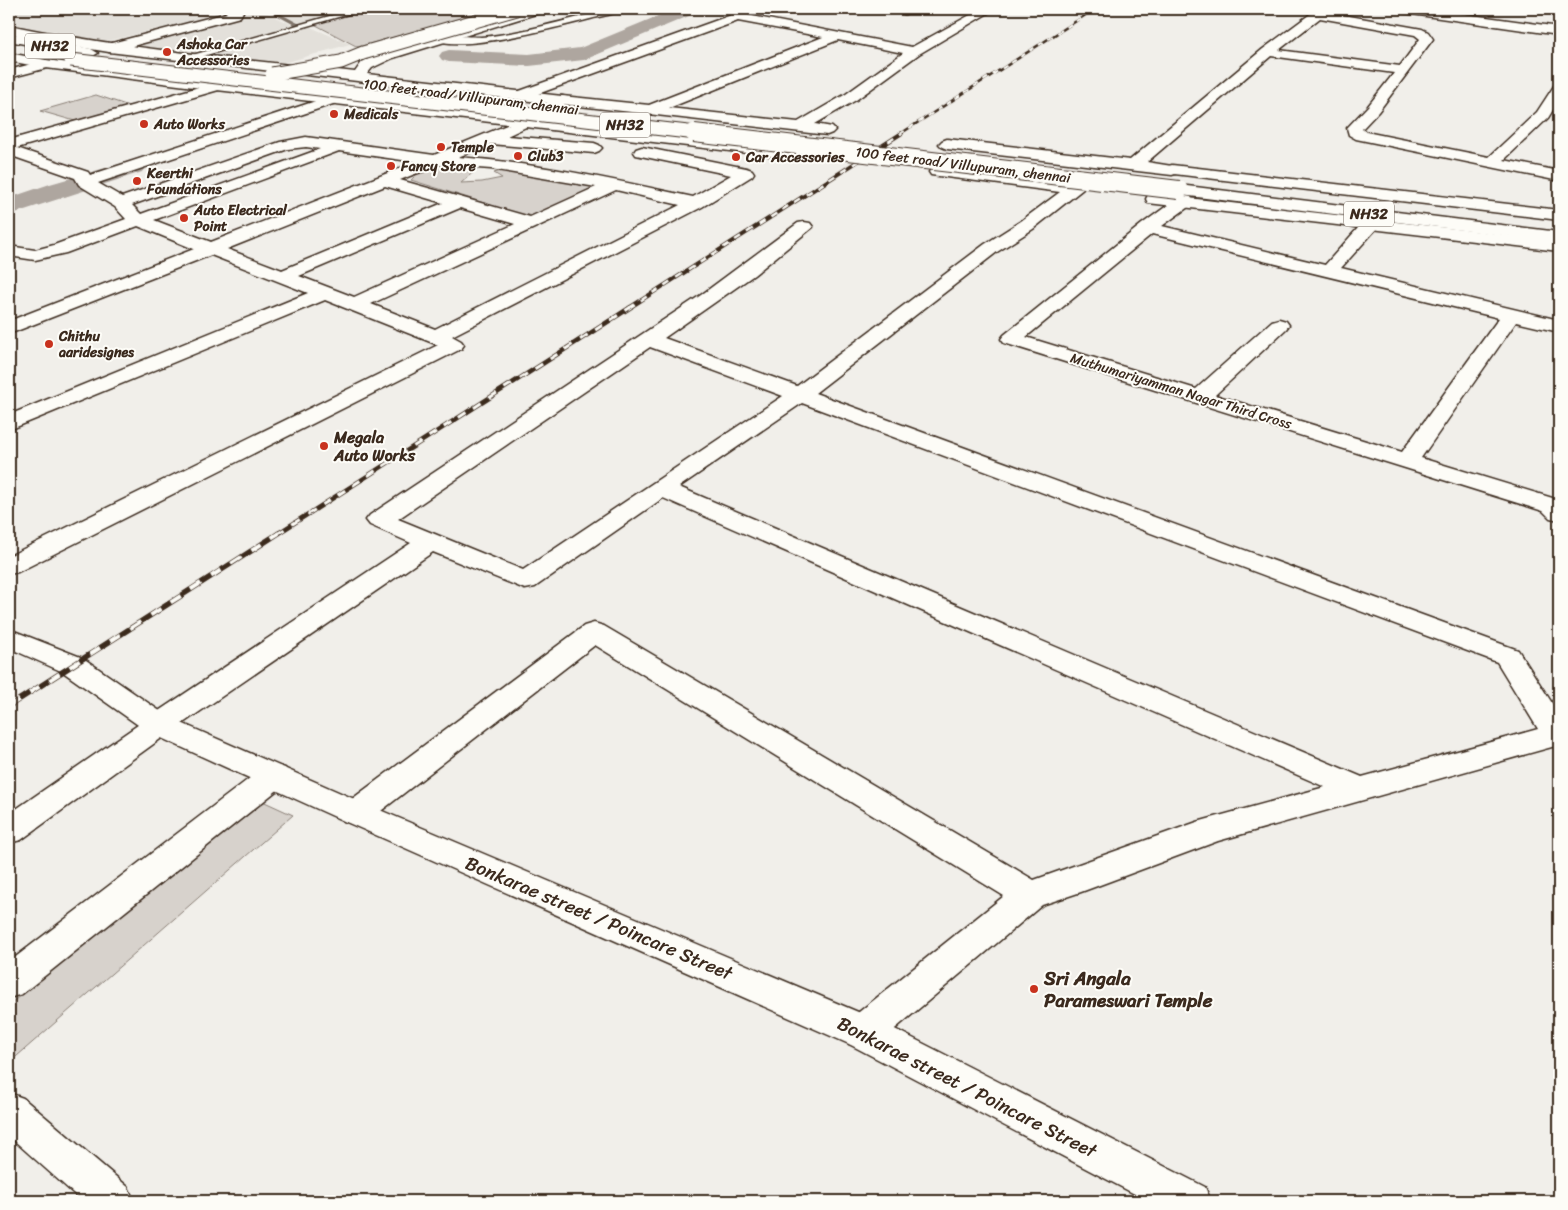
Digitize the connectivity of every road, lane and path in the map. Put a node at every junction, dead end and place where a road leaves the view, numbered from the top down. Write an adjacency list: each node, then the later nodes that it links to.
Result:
1 (228, 9): 17 (main road)
2 (362, 9): 21 (lane)
3 (497, 9): 15 (main road)
4 (517, 9): 22 (main road, bridge)
5 (538, 9): 14 (main road)
6 (619, 9): 14 (lane)
7 (989, 9): 18 (main road)
8 (1405, 9): 11 (main road)
9 (1320, 11): 19 (main road); 25 (main road)
10 (9, 29): 17 (main road)
11 (1559, 31)
12 (838, 36): 18 (main road); 31 (main road); 34 (main road)
13 (9, 37): 27 (main road, 100 feet road/ Villupuram, chennai / NH32)
14 (439, 39): 15 (main road)
15 (412, 47): 28 (main road)
16 (9, 48): 23 (main road, 100 feet road/ Villupuram, chennai / NH32)
17 (112, 49): 21 (main road); 23 (main road)
18 (914, 51): 36 (main road)
19 (1268, 52): 25 (main road); 46 (main road)
20 (9, 57): 24 (main road)
21 (186, 58): 28 (main road)
22 (341, 62): 27 (main road, bridge); 28 (main road)
23 (67, 63): 24 (main road); 29 (main road); 52 (main road, 100 feet road/ Villupuram, chennai / NH32, bridge)
24 (46, 64): 26 (main road)
25 (1402, 70): 45 (main road)
26 (9, 74)
27 (272, 74): 28 (main road, 100 feet road/ Villupuram, chennai / NH32, bridge)
28 (352, 80): 31 (main road); 52 (main road, 100 feet road/ Villupuram, chennai / NH32)
29 (217, 86): 32 (main road); 40 (main road)
30 (1559, 89): 45 (main road)
31 (518, 96): 33 (main road)
32 (334, 99): 35 (main road); 50 (main road)
33 (562, 100): 34 (main road); 35 (main road)
34 (649, 110): 36 (main road)
35 (524, 122): 38 (main road); 43 (main road)
36 (800, 127): 37 (main road)
37 (827, 130)
38 (489, 139): 44 (main road); 56 (main road)
39 (947, 144): 46 (main road)
40 (9, 145)
41 (342, 146): 44 (main road); 55 (main road); 58 (main road)
42 (9, 150): 50 (main road)
43 (797, 154)
44 (436, 160): 49 (main road); 51 (main road)
45 (1493, 162): 48 (main road)
46 (1134, 166): 52 (main road)
47 (937, 172): 78 (main road)
48 (1559, 176)
49 (384, 180): 54 (main road); 66 (main road)
50 (85, 182): 55 (main road)
51 (614, 185): 56 (main road); 59 (main road)
52 (1180, 185): 53 (main road); 57 (main road); 60 (main road); 61 (main road, 100 feet road/ Villupuram, chennai / NH32); 63 (main road, Muthumariyamman Nagar Third Cross); 64 (main road, 100 feet road/ Villupuram, chennai / NH32)
53 (1154, 198)
54 (460, 202): 59 (main road); 69 (main road)
55 (121, 203): 58 (main road)
56 (696, 203): 76 (main road)
57 (1559, 215)
58 (137, 220): 66 (main road); 67 (main road)
59 (532, 223): 71 (main road)
60 (1372, 223): 65 (main road); 68 (main road)
61 (1559, 224)
62 (804, 227): 77 (main road)
63 (1148, 228): 68 (main road); 79 (main road, Muthumariyamman Nagar Third Cross)
64 (1559, 237)
65 (1559, 246)
66 (212, 248): 69 (main road); 75 (main road)
67 (9, 251)
68 (1329, 271): 72 (main road)
69 (284, 276): 70 (main road)
70 (325, 293): 71 (main road); 80 (main road)
71 (355, 304): 76 (main road)
72 (1512, 314): 74 (main road); 81 (main road)
73 (1279, 325): 79 (main road)
74 (1559, 326)
75 (9, 328)
76 (436, 336): 85 (main road)
77 (648, 339): 78 (main road); 84 (main road)
78 (799, 395): 82 (main road); 88 (main road)
79 (1200, 397): 81 (main road, Muthumariyamman Nagar Third Cross)
80 (9, 423)
81 (1407, 461): 83 (main road, Muthumariyamman Nagar Third Cross)
82 (662, 489): 84 (main road); 90 (main road)
83 (1559, 514)
84 (430, 542): 87 (main road)
85 (9, 566)
86 (9, 638): 87 (main road, Bonkarae street / Poincare Street)
87 (159, 725): 89 (main road, Bonkarae street / Poincare Street); 92 (main road)
88 (1558, 734): 90 (main road)
89 (274, 776): 91 (main road, Bonkarae street / Poincare Street); 94 (main road)
90 (1361, 790): 93 (main road)
91 (356, 814): 93 (main road); 95 (main road, Bonkarae street / Poincare Street)
92 (9, 830)
93 (1030, 895): 95 (main road)
94 (9, 982)
95 (862, 1032): 98 (main road, Bonkarae street / Poincare Street)
96 (9, 1111): 97 (main road)
97 (113, 1201)
98 (1190, 1201)

